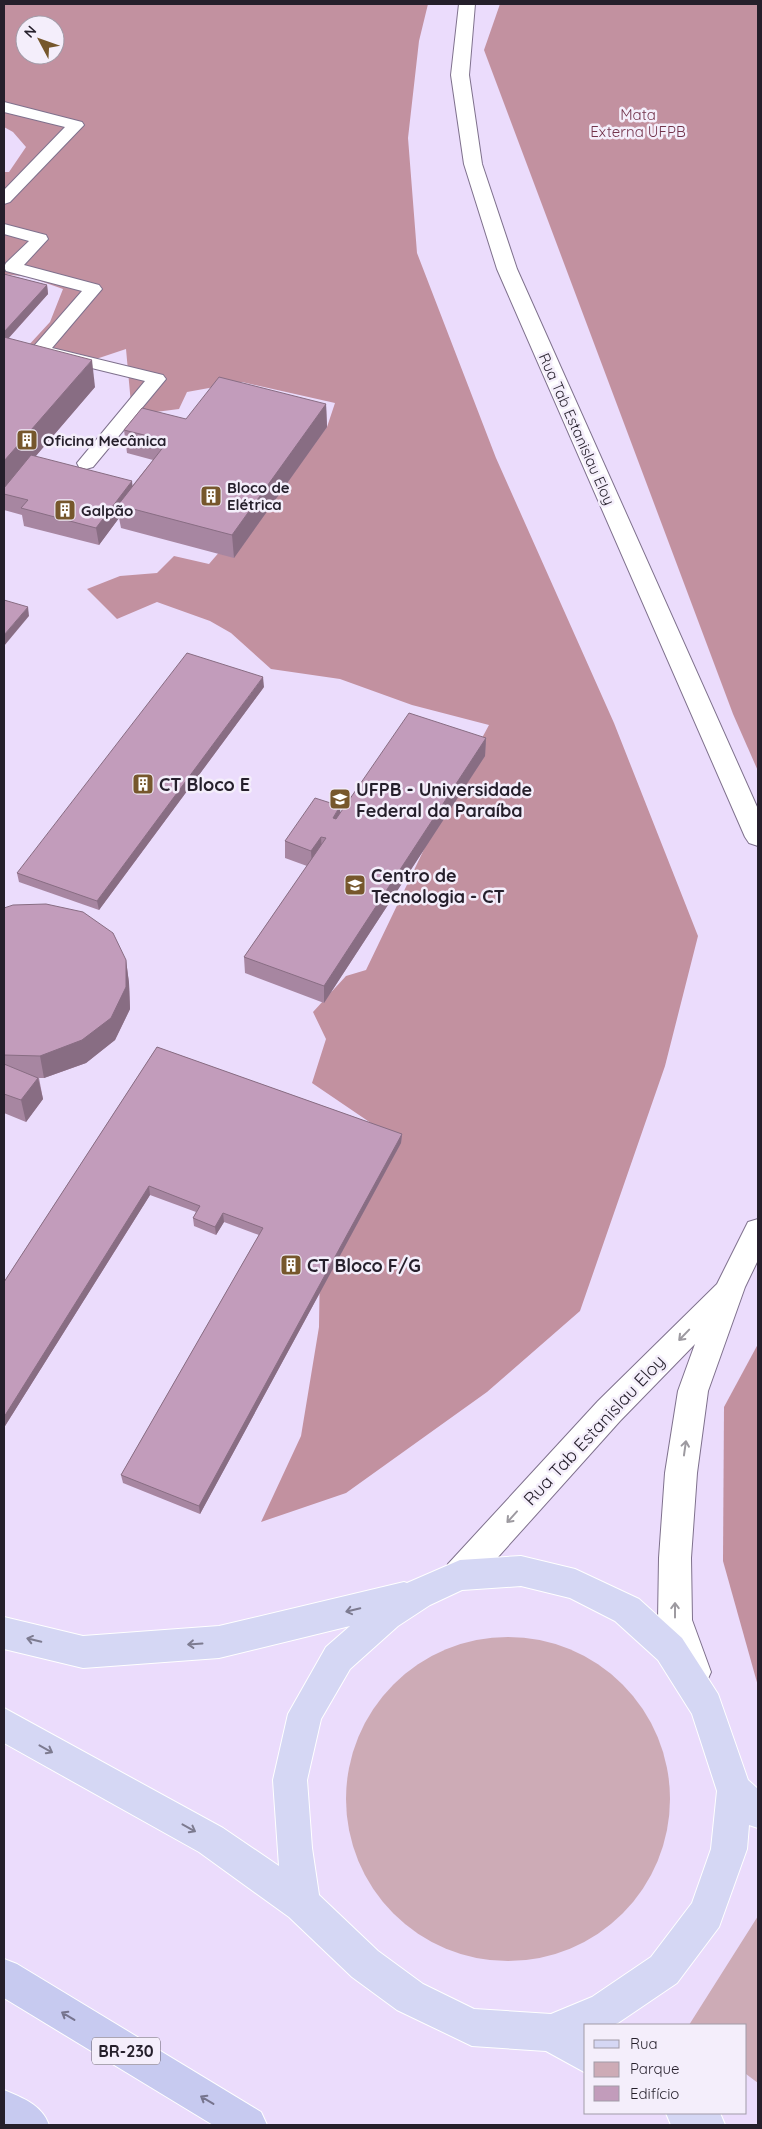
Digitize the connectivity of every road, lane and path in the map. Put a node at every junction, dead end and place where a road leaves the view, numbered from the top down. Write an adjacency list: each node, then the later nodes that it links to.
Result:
1 (466, 4): 6 (street, Rua Tab Estanislau Eloy)
2 (4, 107): 3 (lane)
3 (7, 192)
4 (4, 230): 5 (lane)
5 (86, 464)
6 (758, 836)
7 (758, 1231): 8 (street, Rua Tab Estanislau Eloy)
8 (730, 1287): 9 (street, Rua Tab Estanislau Eloy, one-way to 9); 12 (street, Rua Tab Estanislau Eloy, one-way to 8)
9 (460, 1575): 10 (main road); 12 (main road)
10 (418, 1594): 11 (main road, one-way to 11); 15 (main road)
11 (4, 1633)
12 (706, 1706): 14 (main road)
13 (4, 1725): 15 (main road, one-way to 15)
14 (746, 1801): 17 (main road)
15 (302, 1904): 17 (main road)
16 (4, 1977): 22 (highway, BR-230, one-way to 16)
17 (551, 2033): 18 (main road)
18 (584, 2053)
19 (4, 2109): 21 (highway)
20 (687, 2114): 23 (main road)
21 (30, 2125)
22 (248, 2125)
23 (706, 2125)

